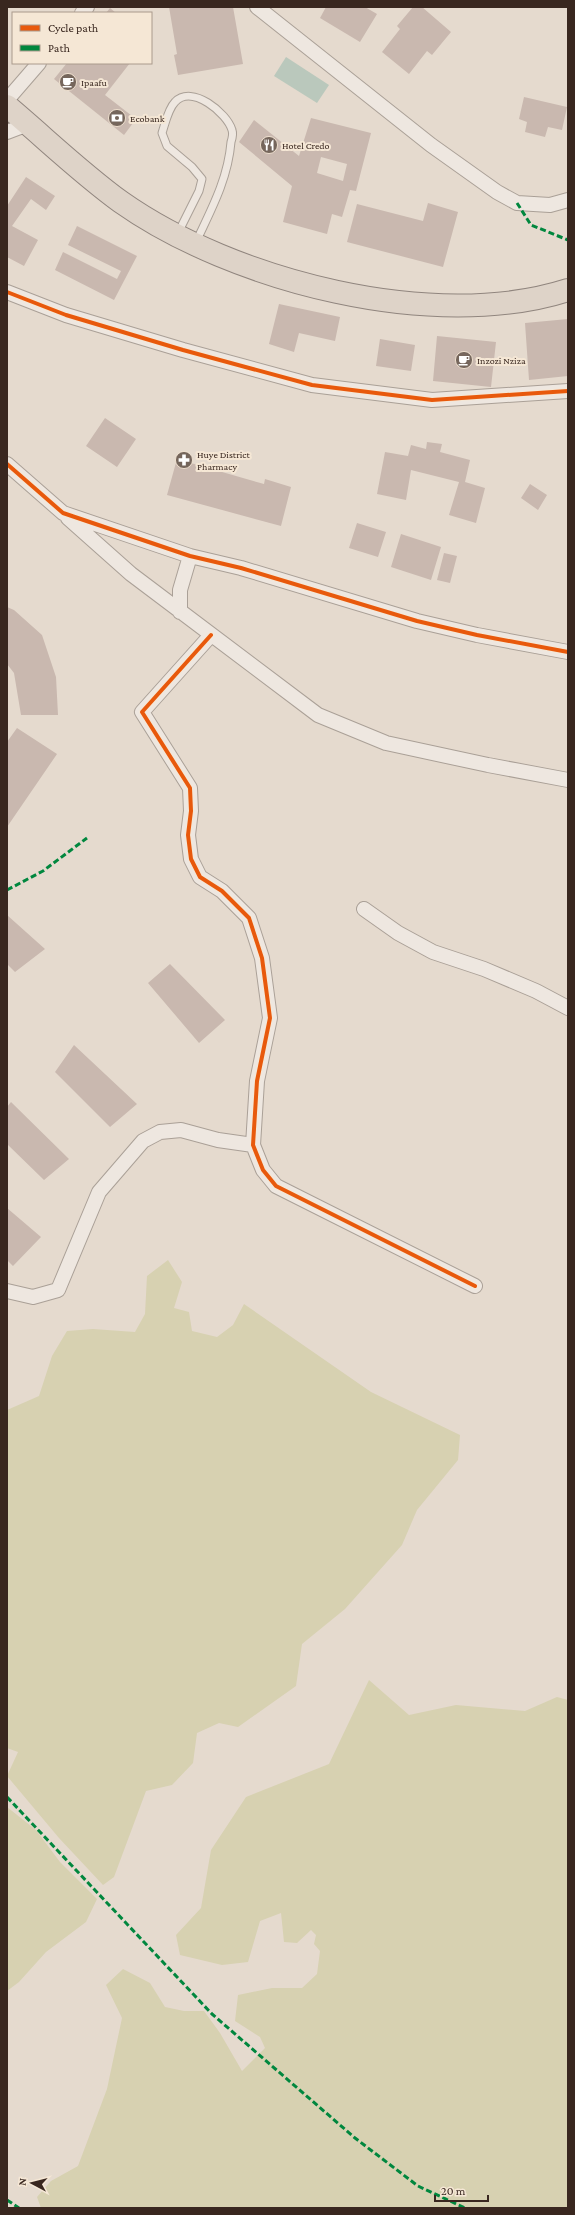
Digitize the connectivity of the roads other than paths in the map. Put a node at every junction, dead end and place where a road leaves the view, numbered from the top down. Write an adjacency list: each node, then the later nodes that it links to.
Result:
1 (257, 7): 7 (street)
2 (38, 64): 3 (street)
3 (7, 100)
4 (7, 106): 5 (highway)
5 (28, 124): 6 (street); 8 (highway)
6 (7, 132)
7 (568, 200)
8 (186, 240): 8 (lane); 9 (highway)
9 (568, 290)
10 (7, 292): 11 (street)
11 (568, 391)
12 (7, 464): 13 (street)
13 (63, 513): 14 (street); 15 (street)
14 (190, 556): 15 (street); 17 (street)
15 (180, 612): 16 (street)
16 (210, 635): 18 (street); 21 (street)
17 (568, 652)
18 (568, 780)
19 (364, 909): 20 (street)
20 (568, 1008)
21 (253, 1145): 22 (street); 23 (street)
22 (476, 1286)
23 (7, 1292)

